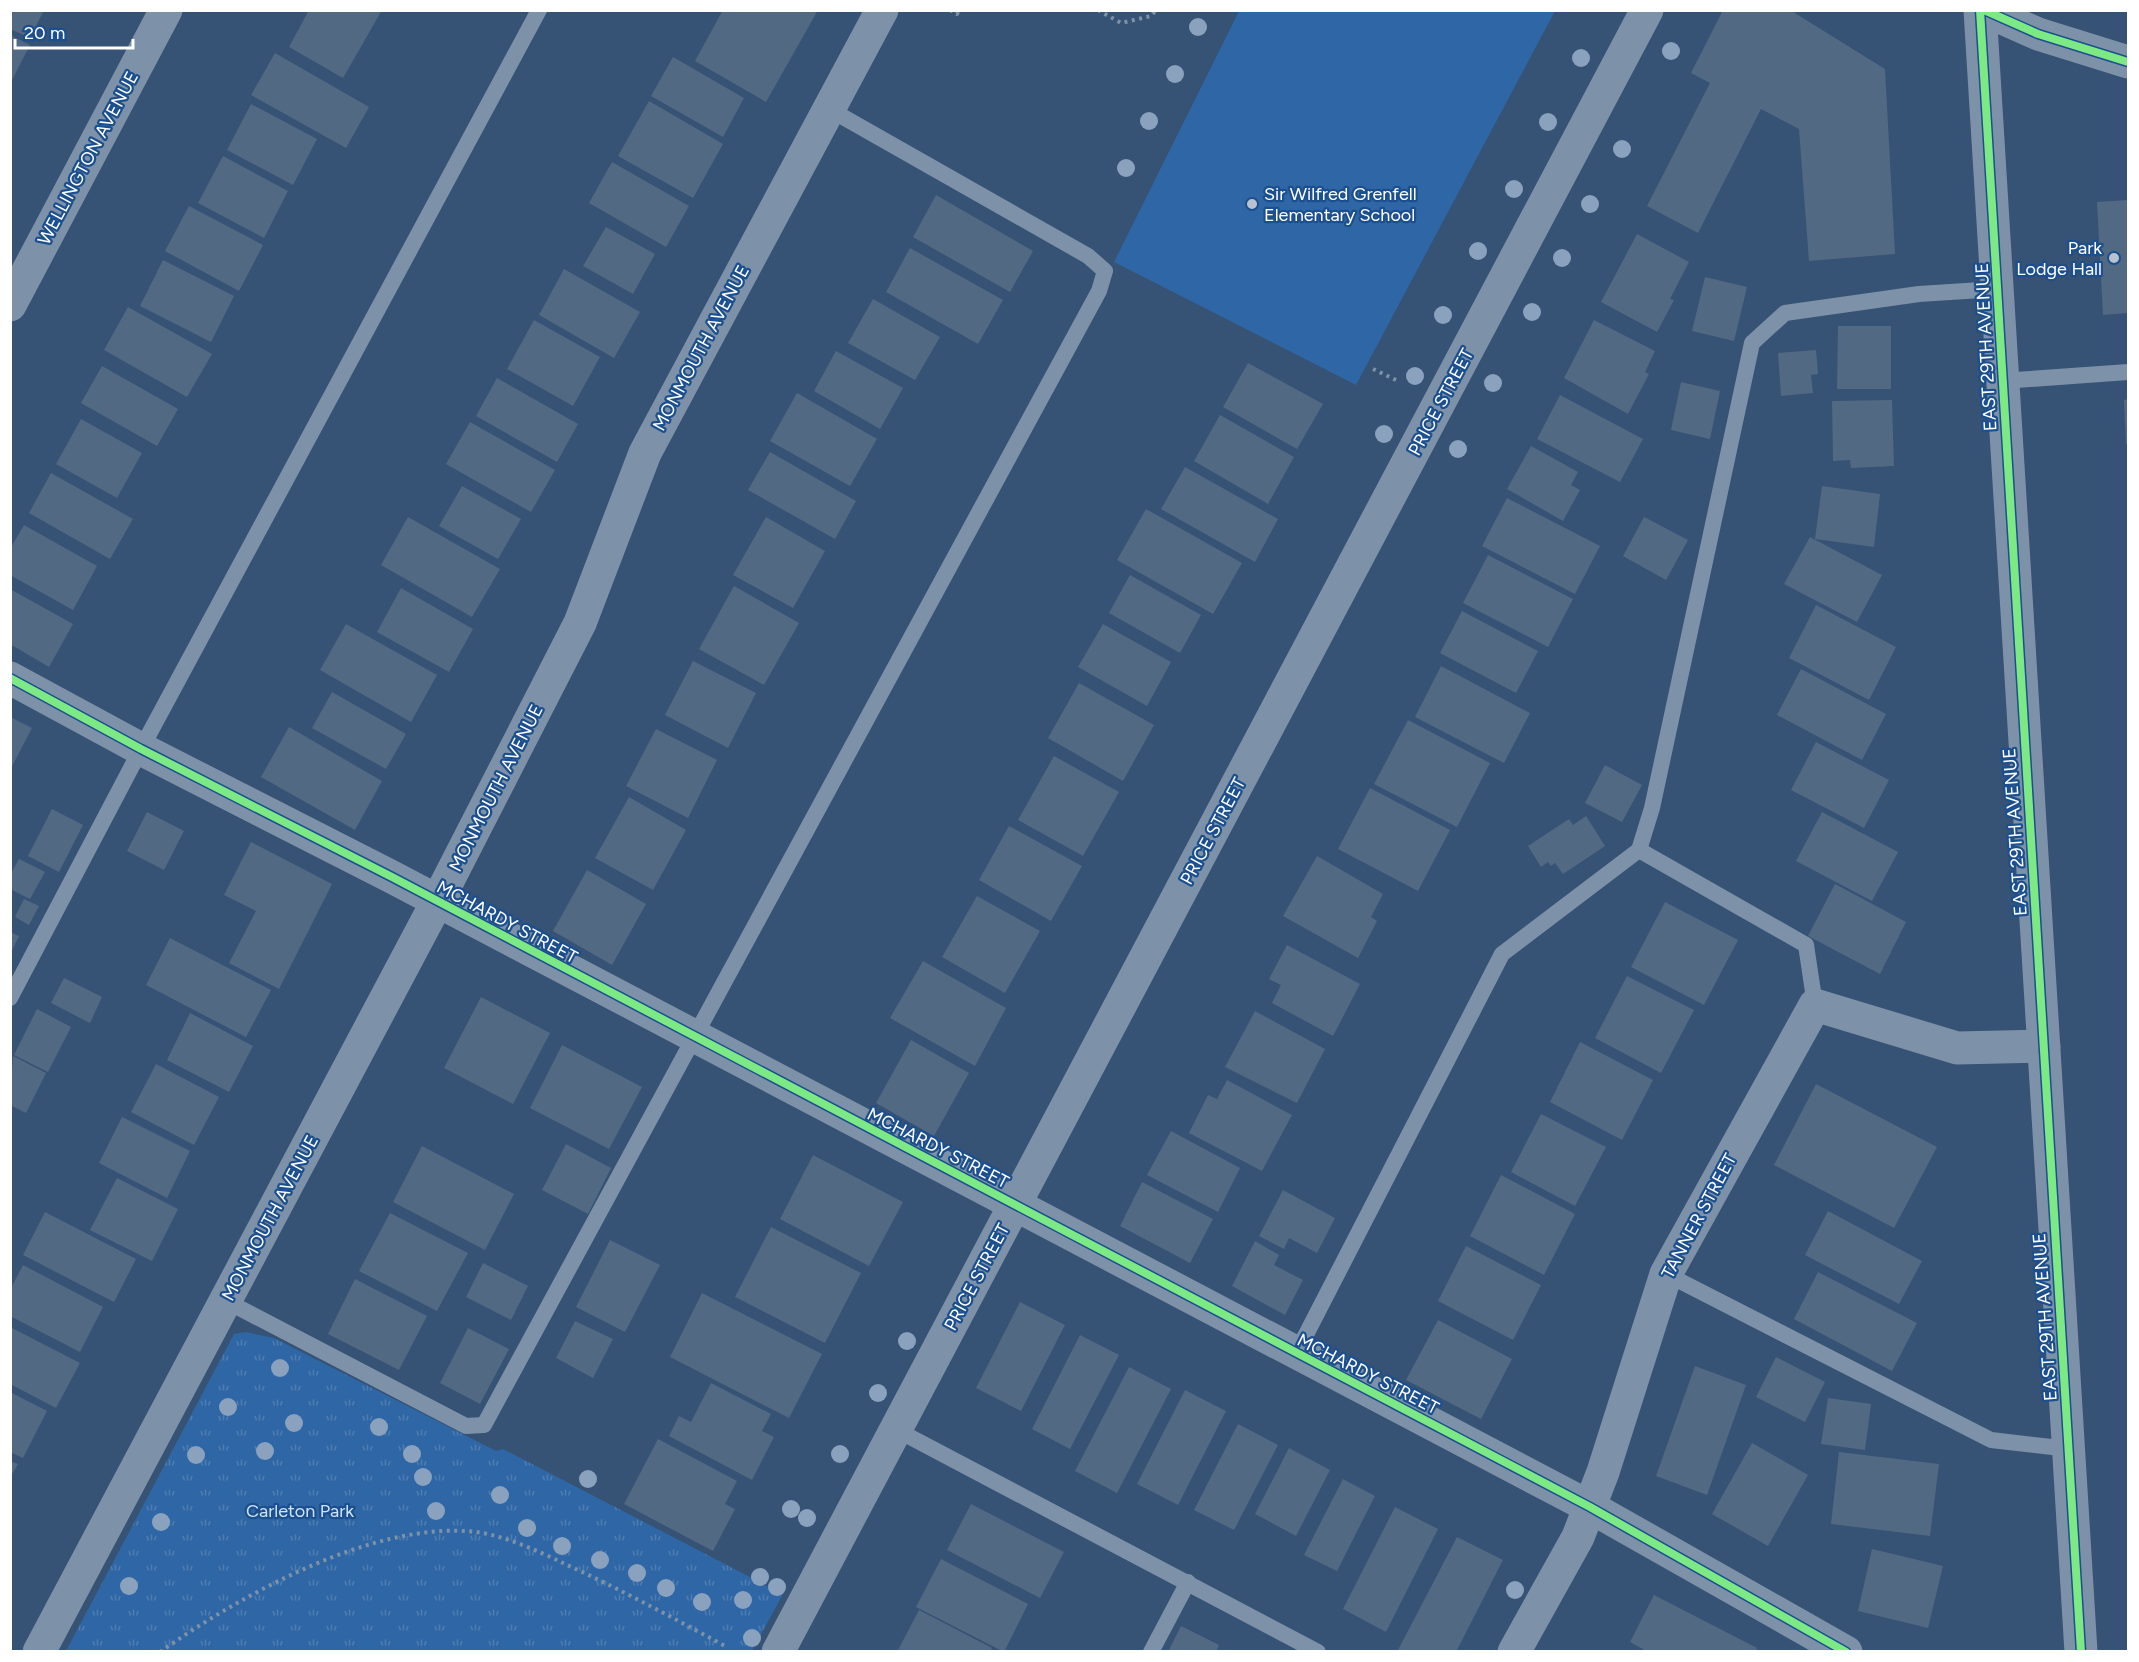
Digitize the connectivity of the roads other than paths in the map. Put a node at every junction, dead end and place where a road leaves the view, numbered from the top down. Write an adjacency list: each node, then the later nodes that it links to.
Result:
1 (166, 10): 9 (street, WELLINGTON AVENUE)
2 (539, 10): 13 (lane)
3 (882, 10): 7 (street, MONMOUTH AVENUE)
4 (1647, 10): 20 (street, PRICE STREET)
5 (1982, 10): 6 (street); 8 (street, EAST 29TH AVENUE)
6 (2128, 62)
7 (830, 110): 15 (street, MONMOUTH AVENUE); 18 (lane)
8 (1997, 289): 11 (street, EAST 29TH AVENUE); 14 (lane)
9 (10, 305)
10 (2128, 372): 11 (lane)
11 (2002, 381): 19 (street, EAST 29TH AVENUE)
12 (10, 678): 13 (street, MCHARDY STREET)
13 (141, 750): 15 (street, MCHARDY STREET); 16 (lane)
14 (1639, 850): 17 (lane); 23 (lane)
15 (437, 902): 18 (street, MCHARDY STREET); 22 (street, MONMOUTH AVENUE)
16 (10, 998)
17 (1815, 1005): 19 (street); 21 (street, TANNER STREET)
18 (695, 1038): 20 (street, MCHARDY STREET); 22 (lane)
19 (2044, 1046): 25 (street, EAST 29TH AVENUE)
20 (1016, 1205): 23 (street, MCHARDY STREET); 24 (street, PRICE STREET)
21 (1666, 1274): 25 (lane); 26 (street, TANNER STREET)
22 (226, 1301): 29 (street, MONMOUTH AVENUE)
23 (1296, 1354): 26 (street, MCHARDY STREET)
24 (895, 1429): 27 (lane); 30 (street, PRICE STREET)
25 (2068, 1449): 34 (street, EAST 29TH AVENUE)
26 (1590, 1507): 28 (street, MCHARDY STREET); 33 (street, TANNER STREET)
27 (1188, 1582): 31 (lane); 32 (lane)
28 (1845, 1651)
29 (39, 1652)
30 (778, 1652)
31 (1151, 1652)
32 (1318, 1652)
33 (1514, 1652)
34 (2081, 1652)

